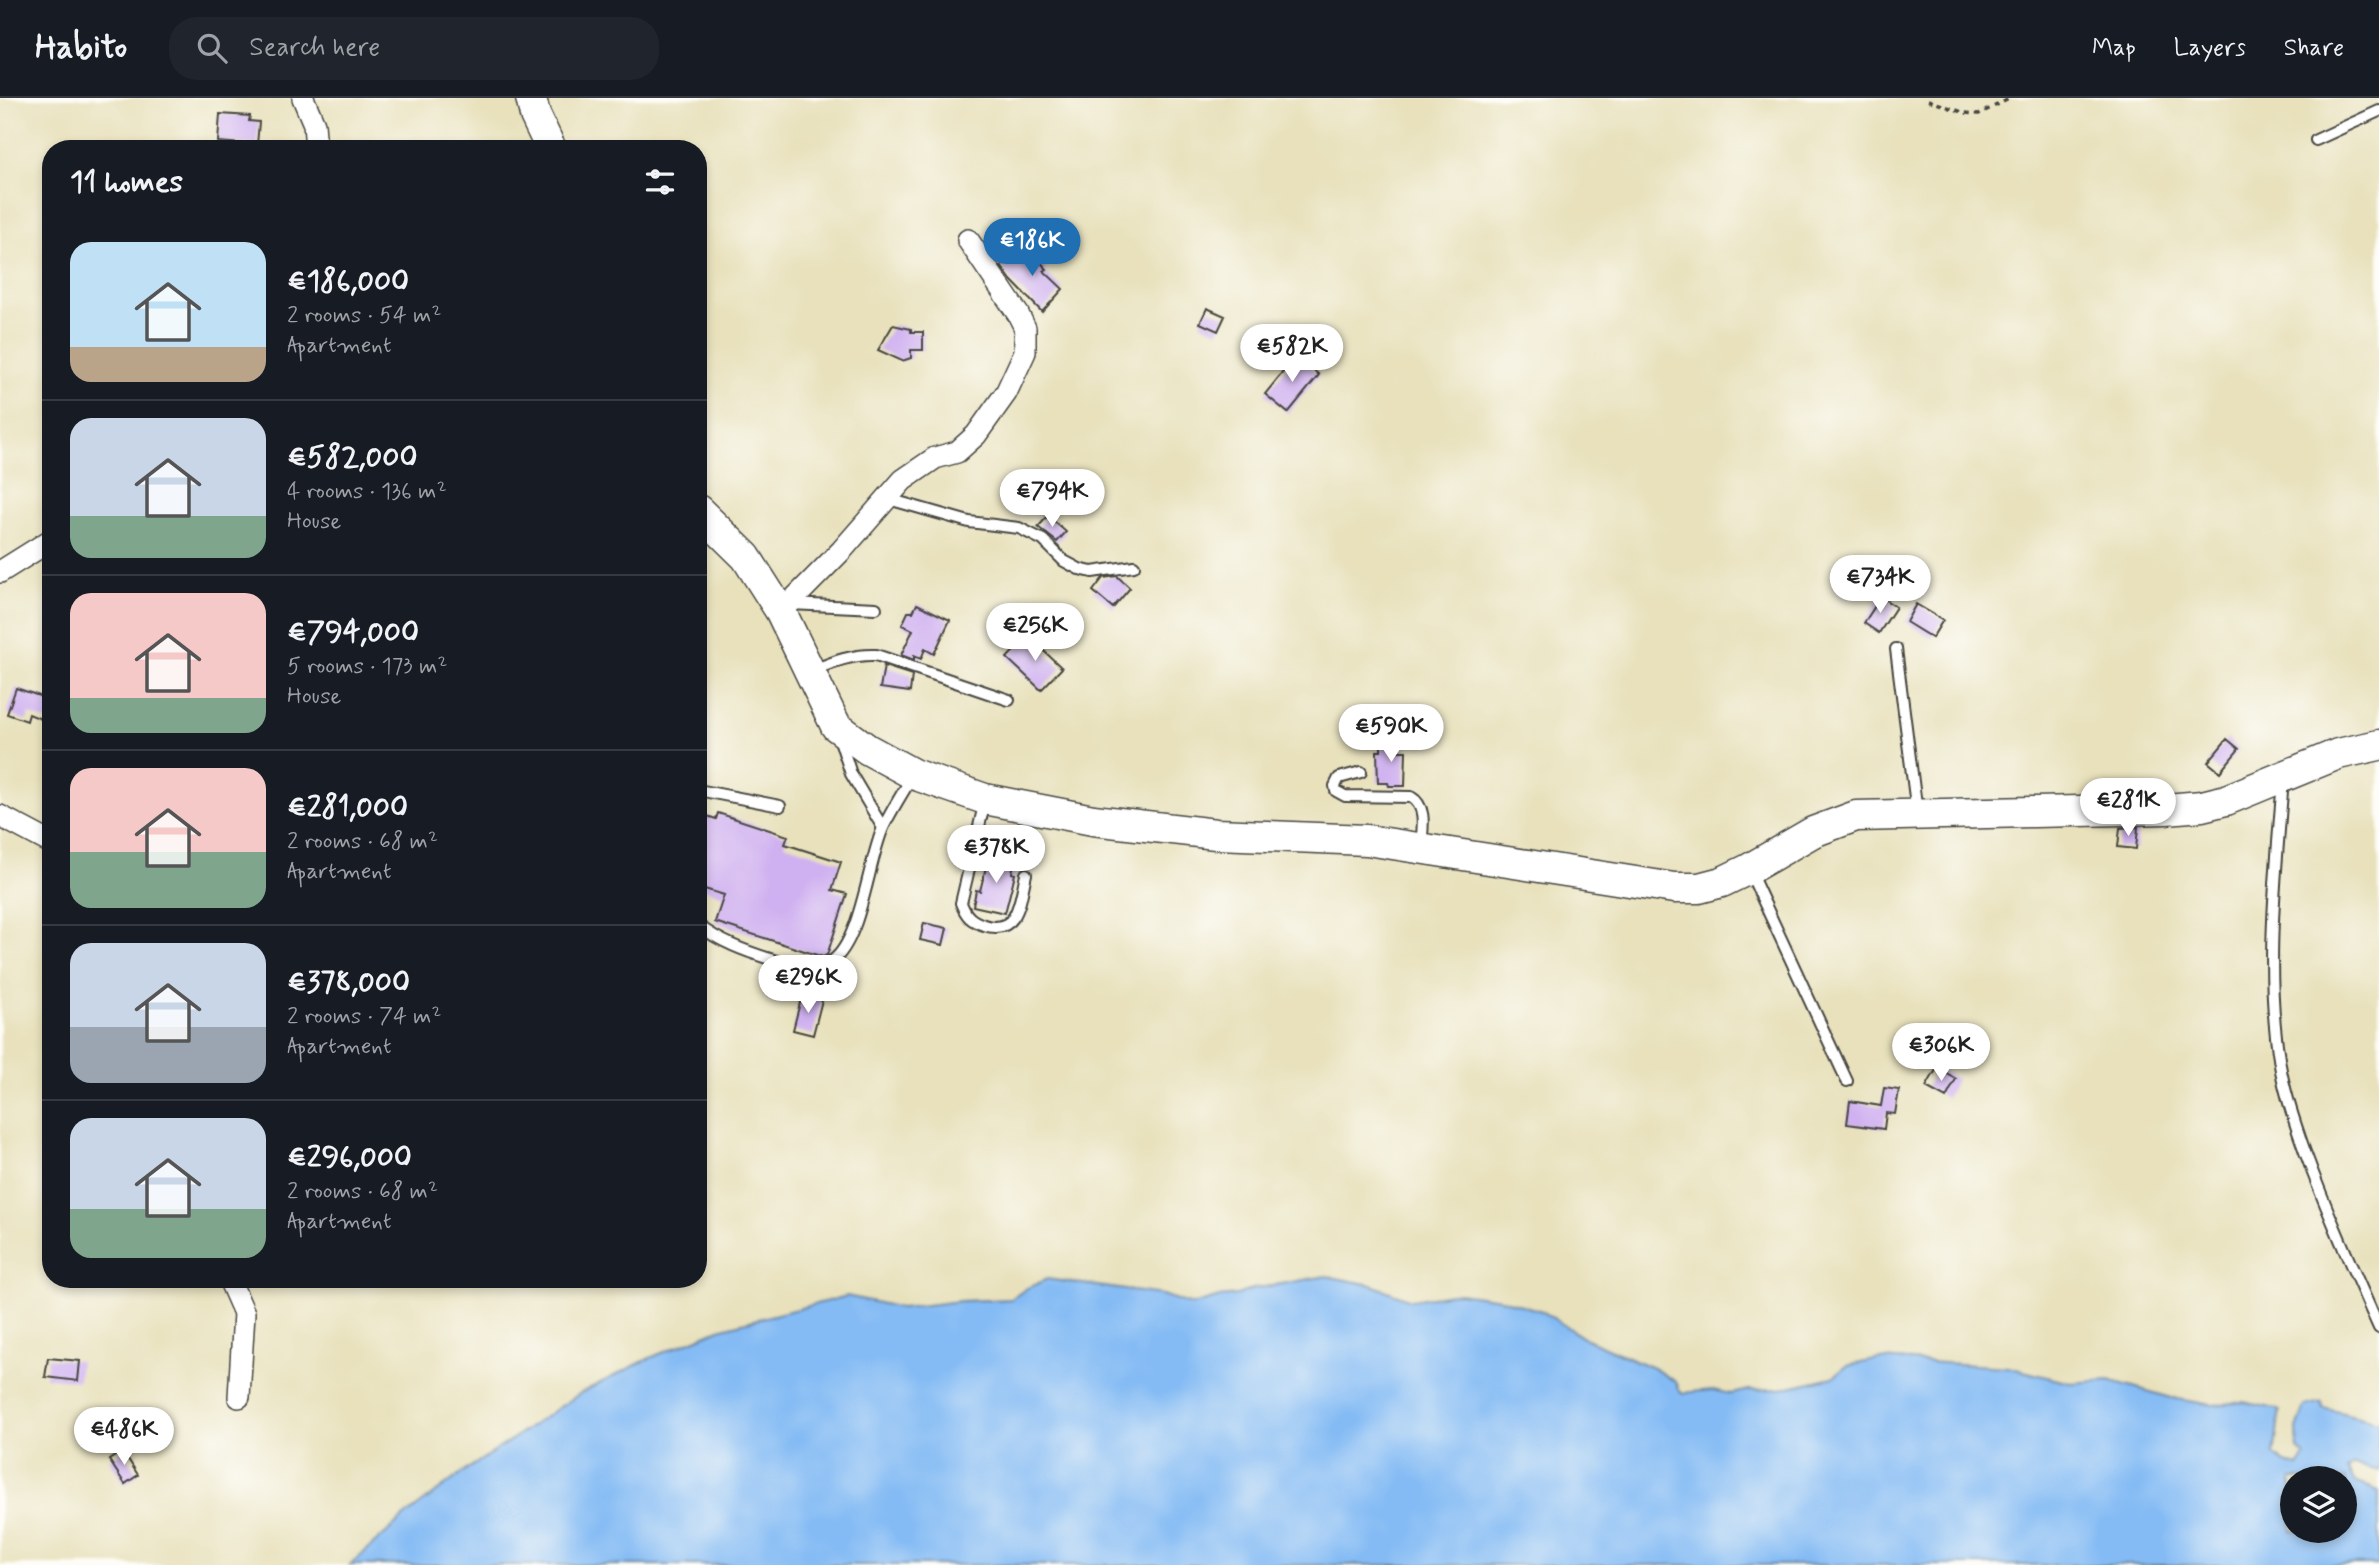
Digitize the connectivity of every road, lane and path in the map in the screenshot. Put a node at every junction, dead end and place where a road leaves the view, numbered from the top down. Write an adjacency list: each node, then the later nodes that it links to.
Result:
1 (303, 98): 6 (street)
2 (531, 98): 7 (street)
3 (2011, 98): 4 (path)
4 (1928, 100)
5 (2379, 111): 8 (lane)
6 (315, 140)
7 (547, 140)
8 (2316, 140)
9 (968, 240): 10 (street)
10 (885, 498): 13 (lane); 15 (street)
11 (707, 519): 15 (street)
12 (42, 546): 14 (street)
13 (1134, 566)
14 (0, 572)
15 (786, 608): 16 (lane); 18 (street)
16 (876, 608)
17 (1896, 649): 28 (lane)
18 (811, 671): 19 (lane); 20 (street)
19 (1009, 700)
20 (836, 726): 23 (street); 30 (lane)
21 (2379, 745): 24 (street)
22 (1360, 772): 32 (lane)
23 (913, 774): 26 (street); 30 (lane)
24 (2283, 775): 28 (street); 38 (lane)
25 (707, 792): 27 (lane)
26 (985, 799): 32 (street); 34 (lane)
27 (780, 806)
28 (1917, 813): 33 (street)
29 (0, 816): 31 (street)
30 (883, 828): 35 (lane)
31 (42, 837)
32 (1421, 847): 33 (street)
33 (1749, 869): 36 (lane)
34 (1026, 874)
35 (707, 931)
36 (1847, 1081)
37 (233, 1288): 39 (street)
38 (2379, 1328)
39 (240, 1397)

